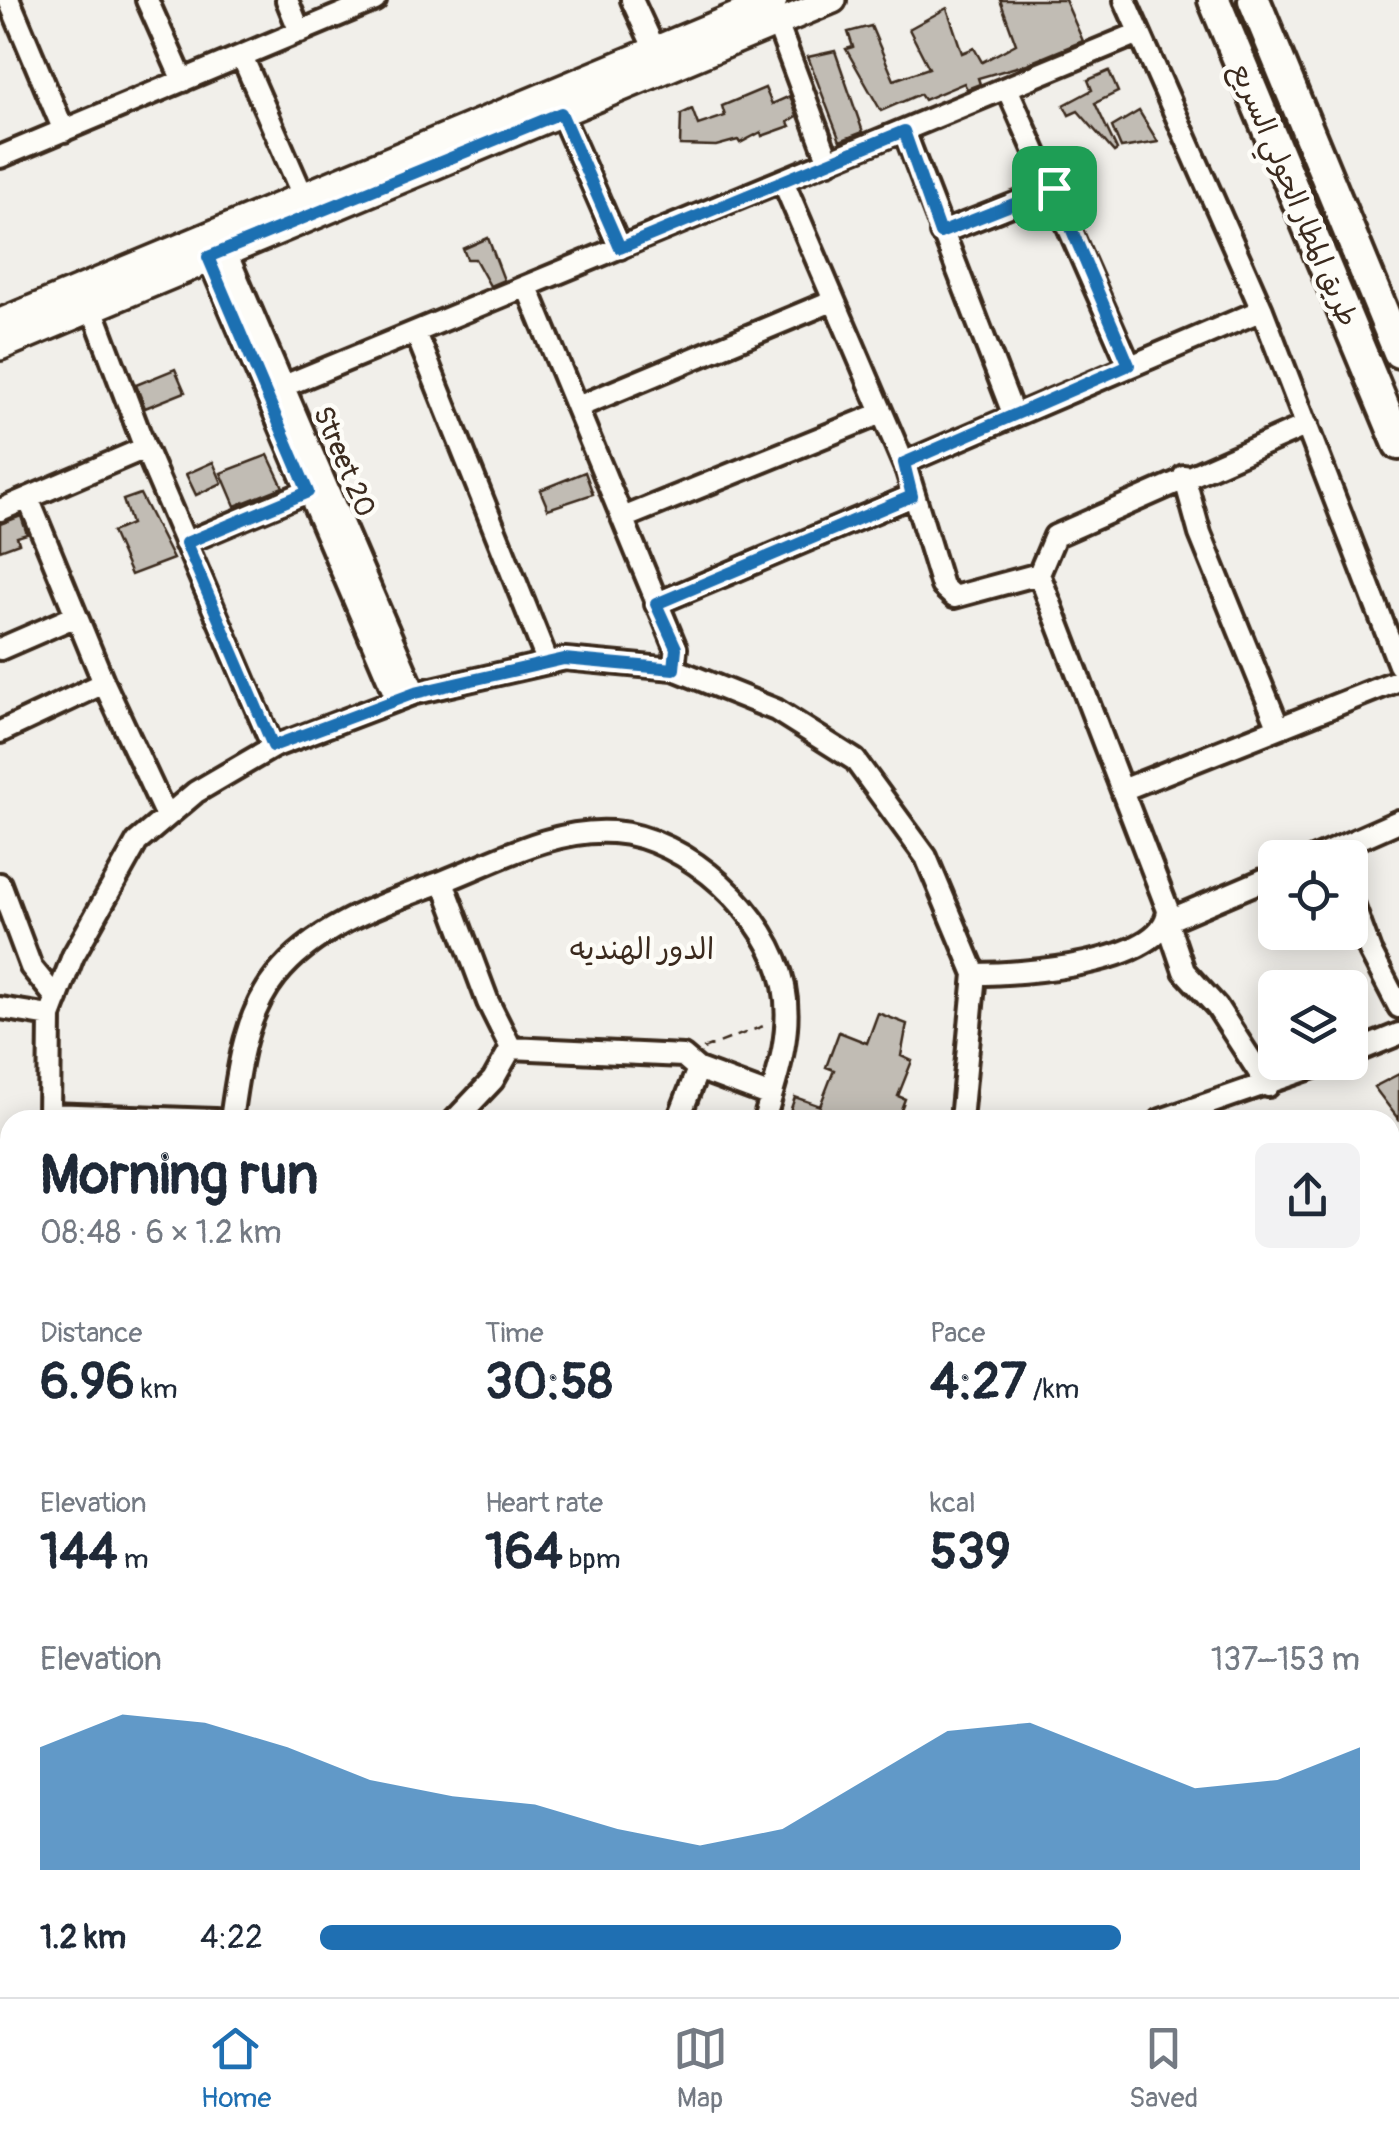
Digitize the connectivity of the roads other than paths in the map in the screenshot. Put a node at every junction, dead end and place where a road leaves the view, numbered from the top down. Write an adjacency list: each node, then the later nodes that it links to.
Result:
1 (9, 0): 18 (street)
2 (148, 0): 15 (street)
3 (286, 0): 11 (street)
4 (376, 0): 11 (street)
5 (632, 0): 13 (street)
6 (1126, 0): 12 (street)
7 (1214, 0): 42 (highway, طريق المطار الحولي السريع)
8 (1254, 0): 35 (highway, طريق المطار الحولي السريع)
9 (819, 3): 10 (main road)
10 (775, 12): 13 (main road); 17 (main road); 21 (street)
11 (300, 32): 14 (street)
12 (1139, 33): 16 (street); 31 (street)
13 (655, 50): 24 (main road)
14 (242, 56): 15 (street); 24 (street)
15 (183, 81): 18 (street)
16 (1007, 88): 19 (street); 23 (street)
17 (561, 113): 26 (street); 27 (main road)
18 (64, 131): 20 (street)
19 (904, 131): 21 (street); 25 (street)
20 (0, 157)
21 (828, 162): 22 (street)
22 (783, 181): 26 (street); 29 (street)
23 (1054, 188): 25 (street); 36 (street)
24 (303, 196): 32 (main road)
25 (940, 233): 40 (street)
26 (620, 248): 28 (street)
27 (217, 254): 30 (main road); 37 (street, Street 20); 46 (street, Street 20)
28 (527, 287): 33 (street); 38 (street)
29 (832, 300): 38 (street); 39 (street)
30 (92, 308): 34 (main road); 43 (street)
31 (1262, 310): 36 (street); 41 (street)
32 (0, 322)
33 (416, 333): 37 (street); 56 (street)
34 (0, 347)
35 (1399, 352)
36 (1129, 365): 40 (street)
37 (284, 386): 61 (street, Street 20)
38 (580, 406): 50 (street)
39 (882, 412): 44 (street); 50 (street)
40 (1014, 416): 44 (street)
41 (1307, 425): 45 (street); 57 (street)
42 (1399, 444)
43 (145, 448): 48 (street); 51 (street)
44 (904, 463): 47 (street)
45 (1184, 476): 52 (street); 62 (street)
46 (308, 492): 51 (street); 61 (street, Street 20)
47 (912, 496): 52 (street); 53 (street)
48 (28, 498): 49 (street); 54 (street)
49 (0, 510)
50 (622, 518): 53 (street)
51 (186, 543): 64 (street)
52 (1039, 574): 65 (street)
53 (656, 604): 58 (street)
54 (76, 616): 55 (street); 60 (street)
55 (0, 648)
56 (548, 663): 58 (street); 61 (street)
57 (1399, 665)
58 (674, 669): 74 (street)
59 (1399, 680): 62 (street)
60 (104, 683): 63 (street); 66 (street)
61 (406, 696): 64 (street)
62 (1278, 726): 65 (street)
63 (0, 732)
64 (273, 746): 66 (street)
65 (1124, 788): 72 (street)
66 (166, 816): 77 (street)
67 (1399, 822): 68 (street)
68 (1358, 840)
69 (443, 882): 80 (street); 84 (street); 86 (street)
70 (1258, 882): 72 (street)
71 (0, 884): 77 (street)
72 (1167, 921): 74 (street); 83 (street)
73 (1368, 946): 75 (street)
74 (975, 974): 90 (street)
75 (1399, 1007)
76 (0, 1008): 77 (street)
77 (53, 1008): 85 (street)
78 (1399, 1034): 79 (street)
79 (1368, 1047)
80 (511, 1048): 81 (street); 87 (street)
81 (691, 1063): 84 (street); 88 (street)
82 (1283, 1080): 83 (street)
83 (1268, 1086): 91 (street)
84 (771, 1096): 89 (street)
85 (49, 1110)
86 (233, 1110)
87 (464, 1110)
88 (680, 1110)
89 (767, 1110)
90 (961, 1110)
91 (1193, 1110)

